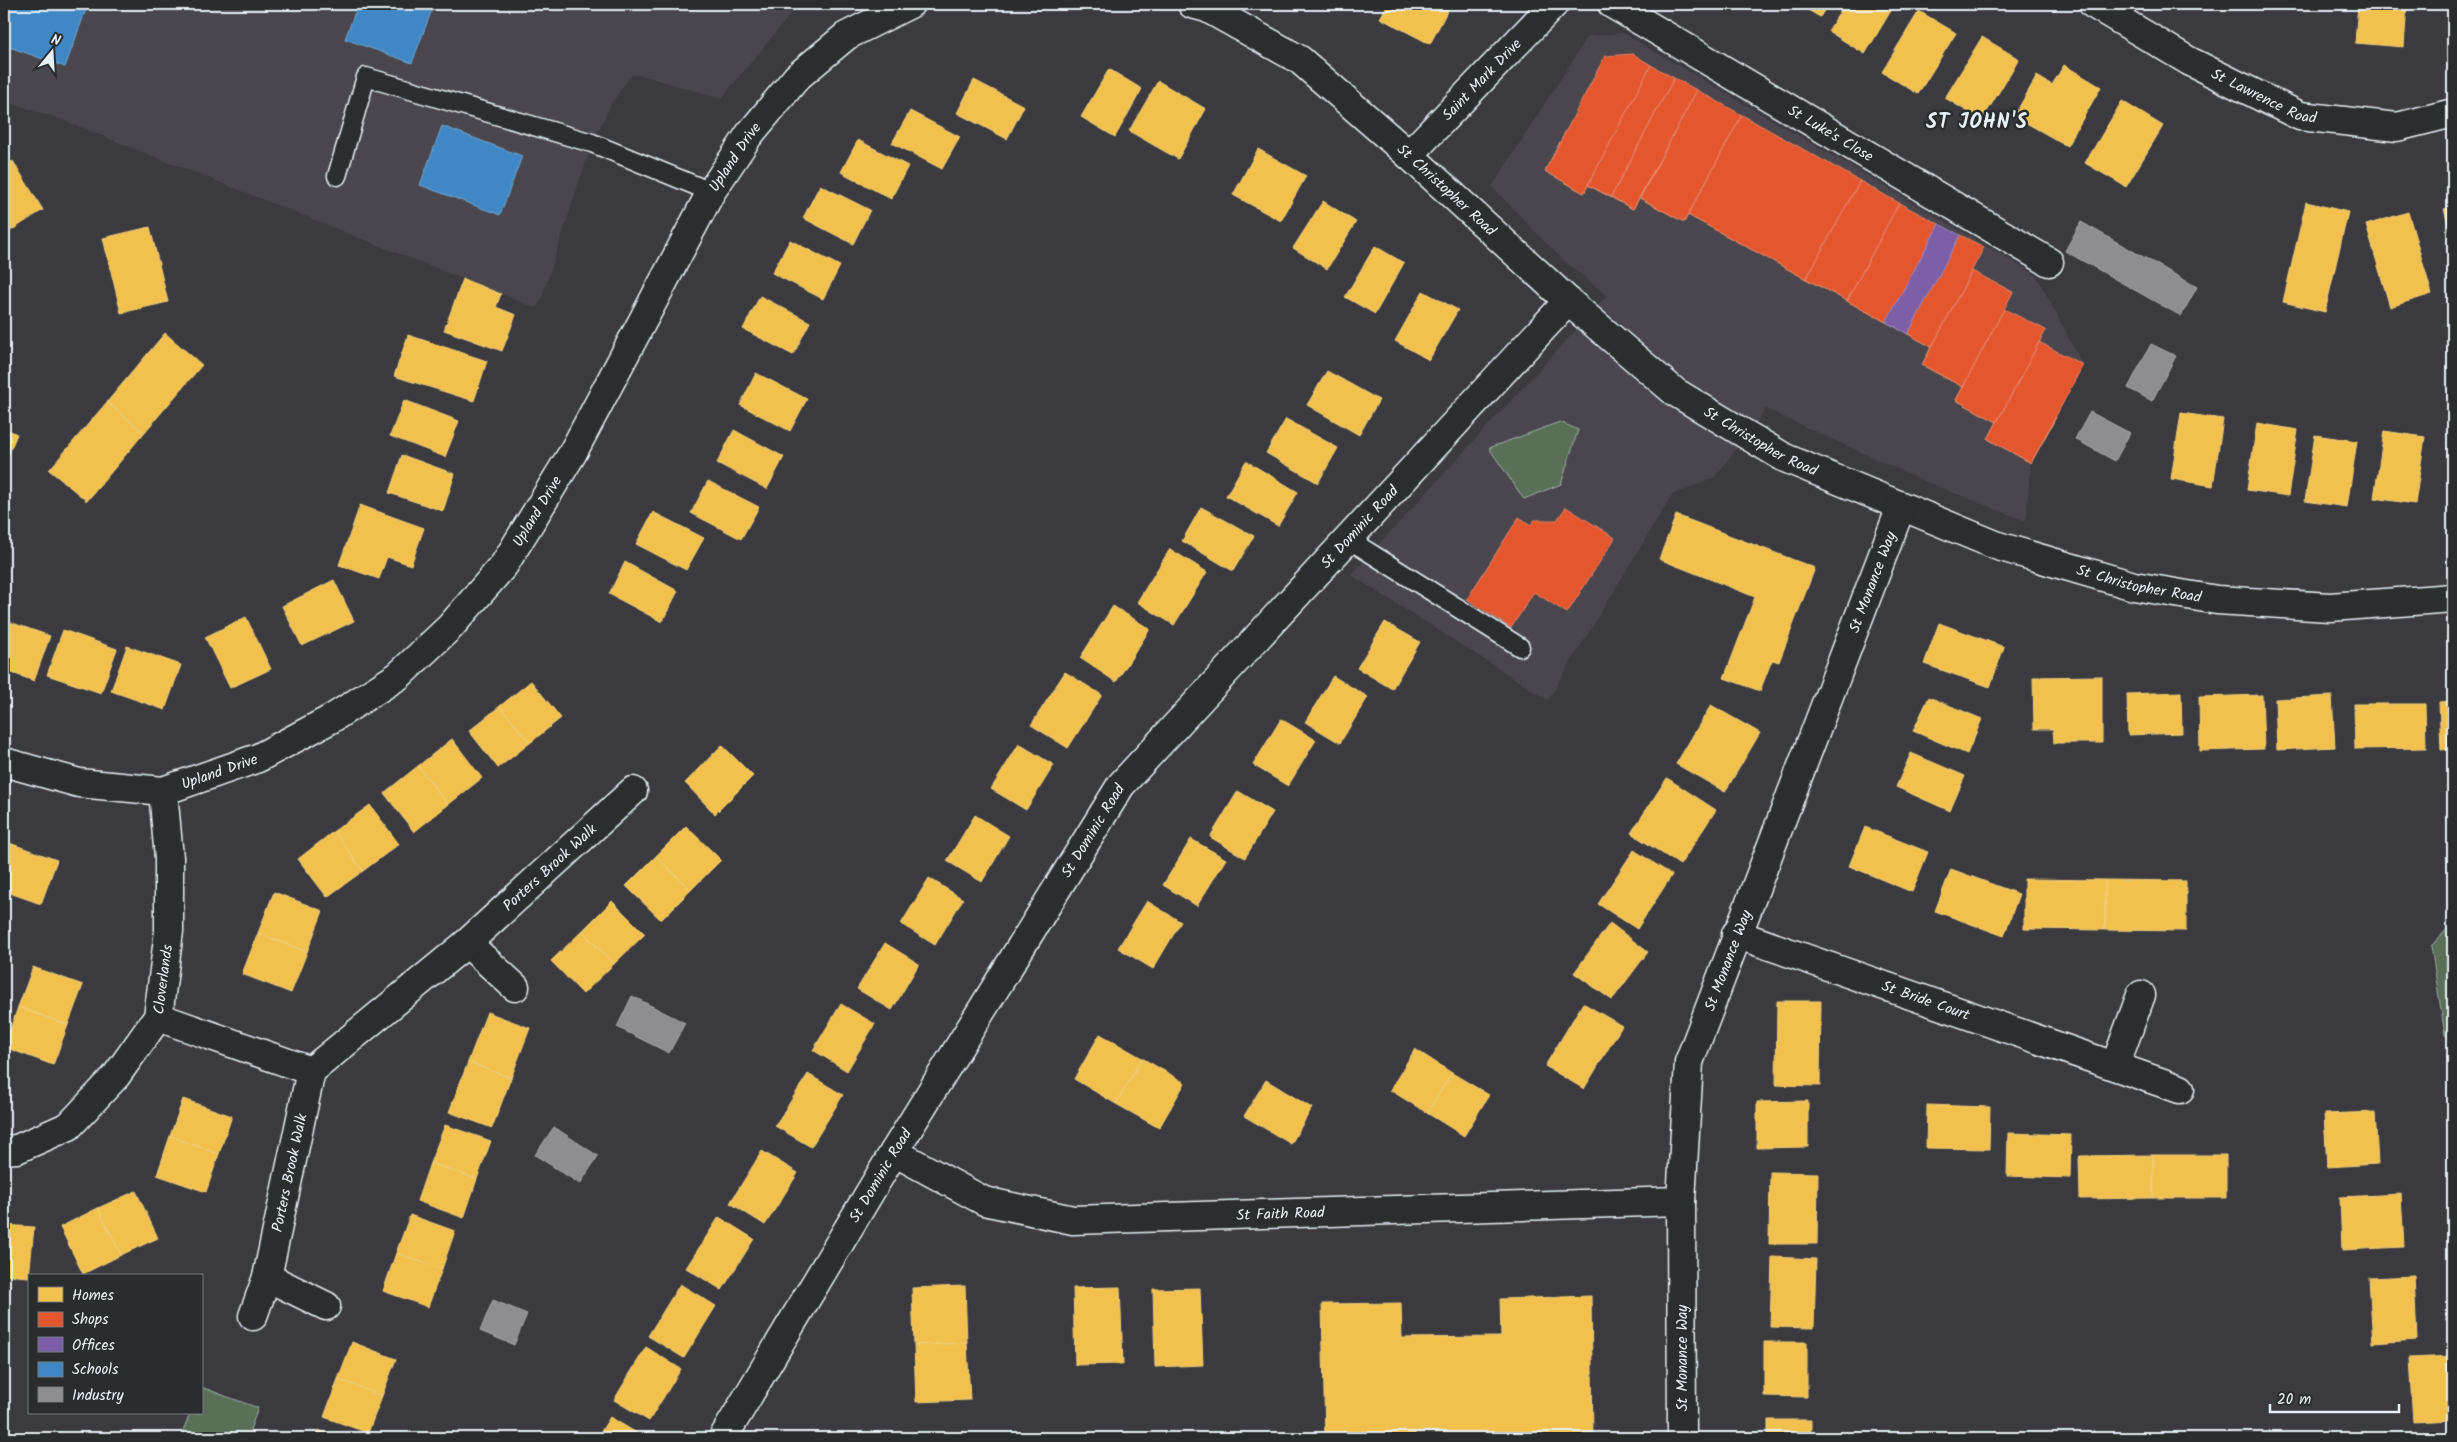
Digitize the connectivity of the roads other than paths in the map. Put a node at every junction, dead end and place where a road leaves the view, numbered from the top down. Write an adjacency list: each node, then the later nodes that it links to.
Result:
1 (910, 4): 9 (street, Upland Drive)
2 (1192, 4): 7 (street, St Christopher Road)
3 (1554, 4): 7 (street, Saint Mark Drive)
4 (1612, 4): 10 (street, St Luke's Close)
5 (2092, 4): 6 (street, St Lawrence Road)
6 (2453, 113)
7 (1409, 155): 11 (street, St Christopher Road)
8 (337, 176): 9 (lane)
9 (711, 192): 17 (street, Upland Drive)
10 (2050, 262)
11 (1568, 301): 12 (street, St Christopher Road); 13 (street, St Dominic Road)
12 (1901, 507): 14 (street, St Christopher Road); 19 (street, St Monance Way)
13 (1348, 539): 15 (lane); 28 (street, St Dominic Road)
14 (2453, 598)
15 (1520, 647)
16 (4, 762): 17 (street, Upland Drive)
17 (164, 791): 23 (street, Cloverlands)
18 (633, 791): 20 (street, Porters Brook Walk)
19 (1736, 934): 24 (street, St Bride Court); 29 (street, St Monance Way)
20 (468, 943): 21 (street); 25 (street, Porters Brook Walk)
21 (515, 987)
22 (2142, 995): 24 (street)
23 (158, 1017): 25 (street); 27 (street, Cloverlands)
24 (2115, 1066): 26 (street, St Bride Court)
25 (311, 1071): 30 (street, Porters Brook Walk)
26 (2180, 1089)
27 (4, 1150)
28 (894, 1152): 29 (street, St Faith Road); 33 (street, St Dominic Road)
29 (1681, 1201): 34 (street, St Monance Way)
30 (267, 1277): 31 (street); 32 (street, Porters Brook Walk)
31 (326, 1306)
32 (253, 1316)
33 (723, 1438)
34 (1682, 1438)

